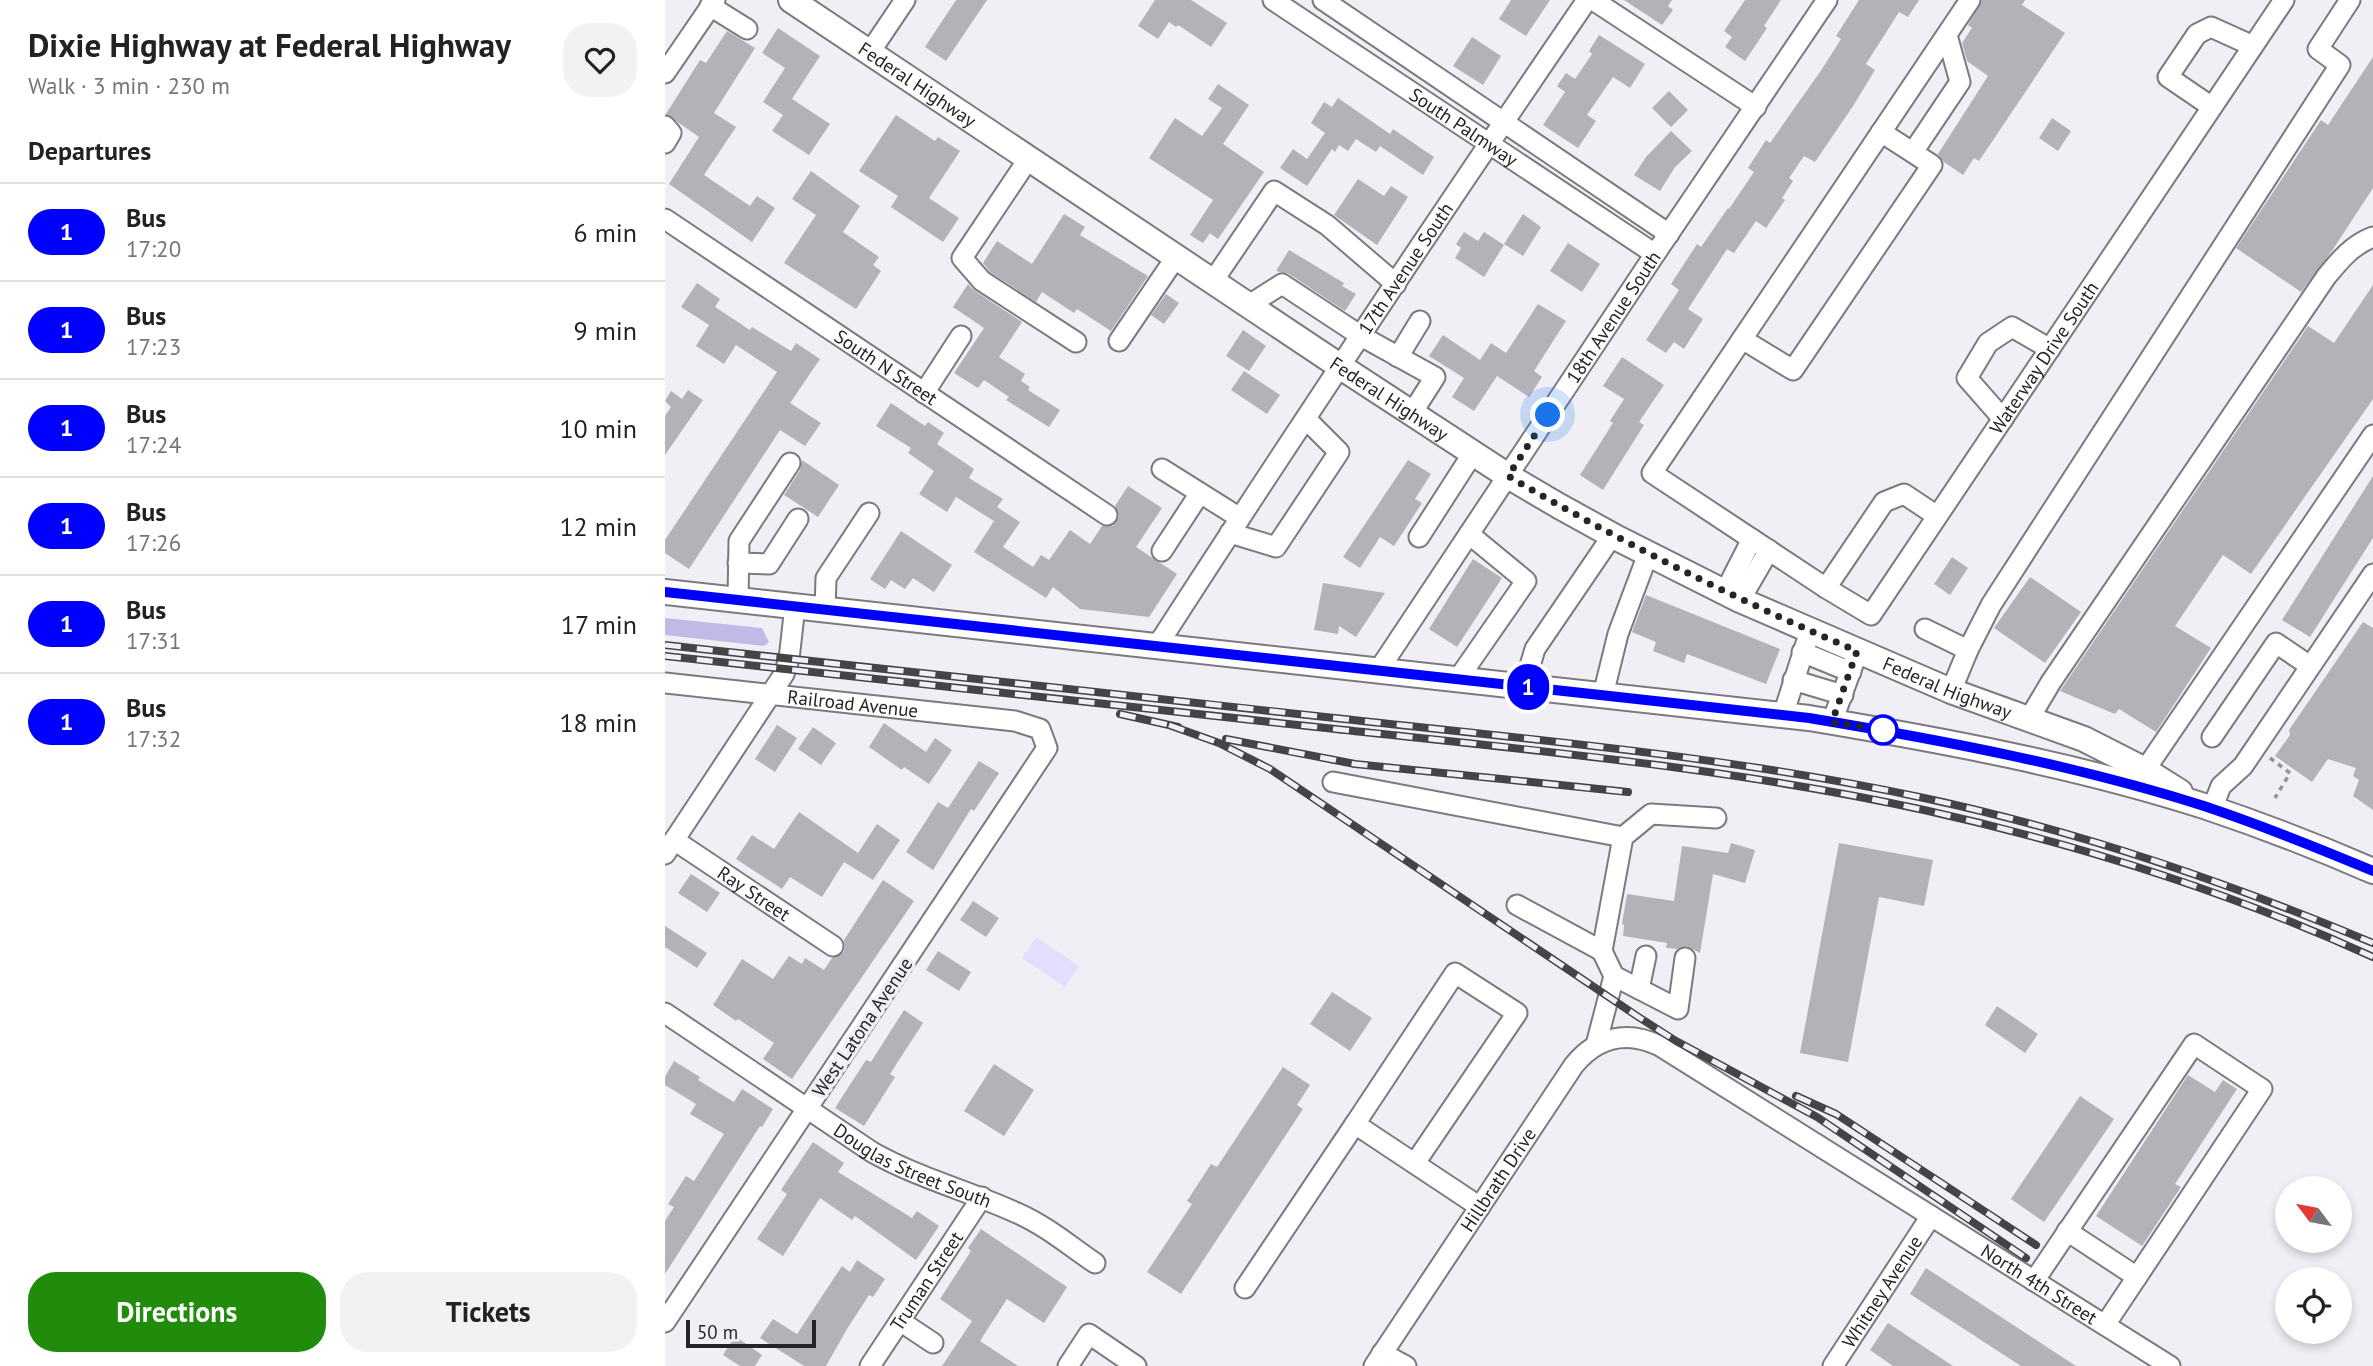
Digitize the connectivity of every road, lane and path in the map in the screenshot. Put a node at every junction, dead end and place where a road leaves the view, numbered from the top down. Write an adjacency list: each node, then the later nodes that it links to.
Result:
1 (791, 0): 15 (main road, Federal Highway)
2 (905, 0): 15 (street)
3 (1272, 0): 22 (street, South Palmway)
4 (1323, 0): 19 (street, South Palmway)
5 (1587, 0): 19 (street, 17th Avenue South)
6 (1593, 0): 17 (street)
7 (1828, 0): 17 (street, 18th Avenue South)
8 (1970, 0): 13 (street)
9 (2284, 0): 14 (street, Waterway Drive South)
10 (2350, 0): 76 (street)
11 (713, 3): 12 (street); 16 (street)
12 (747, 29)
13 (1947, 35): 21 (street); 24 (street)
14 (2253, 46): 18 (street, Waterway Drive South); 18 (street)
15 (870, 52): 25 (main road, Federal Highway)
16 (665, 73)
17 (1756, 107): 27 (street, 18th Avenue South)
18 (2212, 107): 40 (street, Waterway Drive South)
19 (1503, 122): 22 (street, 17th Avenue South); 27 (street, South Palmway)
20 (665, 126): 23 (street)
21 (1881, 132): 24 (street); 37 (street)
22 (1489, 142): 29 (street, South Palmway); 32 (street, 17th Avenue South)
23 (665, 143)
24 (1913, 152): 37 (street)
25 (1029, 158): 30 (main road, Federal Highway); 39 (street)
26 (665, 219): 43 (street, South N Street)
27 (1669, 234): 29 (street, 18th Avenue South)
28 (2373, 237): 89 (street)
29 (1655, 254): 51 (street, 18th Avenue South)
30 (1176, 257): 31 (main road, Federal Highway); 38 (street)
31 (1213, 281): 32 (street); 33 (main road, Federal Highway)
32 (1396, 284): 36 (street, 17th Avenue South)
33 (1249, 305): 36 (street); 42 (main road, Federal Highway)
34 (1420, 321): 41 (street)
35 (961, 335): 43 (street)
36 (1361, 337): 41 (street); 42 (street, 17th Avenue South)
37 (1742, 339): 61 (street, Waterway Drive South)
38 (1119, 341)
39 (1076, 342)
40 (2050, 349): 46 (street, Waterway Drive South); 46 (street)
41 (1398, 357): 44 (street)
42 (1341, 367): 44 (main road, Federal Highway); 45 (street, 17th Avenue South)
43 (924, 393): 54 (street, South N Street)
44 (1412, 413): 48 (main road, Federal Highway)
45 (1306, 419): 57 (street, 17th Avenue South); 57 (street)
46 (2003, 419): 55 (street, Waterway Drive South)
47 (2373, 435): 94 (street)
48 (1473, 453): 51 (main road, Federal Highway); 60 (street)
49 (790, 463): 64 (street)
50 (1162, 469): 52 (street)
51 (1508, 476): 58 (street, 18th Avenue South); 59 (main road, Federal Highway)
52 (1200, 493): 57 (street); 62 (street)
53 (869, 513): 72 (street)
54 (1107, 514)
55 (1937, 516): 66 (street); 66 (street, Waterway Drive South)
56 (798, 519): 64 (street)
57 (1235, 526): 75 (street, 17th Avenue South)
58 (1469, 534): 79 (street, 18th Avenue South); 80 (street)
59 (1612, 536): 63 (main road, Federal Highway); 83 (street)
60 (1419, 537)
61 (1760, 545): 66 (street, Waterway Drive South); 68 (street)
62 (1162, 551)
63 (1647, 554): 68 (main road, Federal Highway); 86 (street)
64 (739, 563): 69 (street)
65 (2373, 574): 70 (street)
66 (1826, 588)
67 (665, 592): 69 (main road)
68 (1732, 596): 74 (main road, Federal Highway)
69 (739, 600): 71 (main road)
70 (2365, 604): 78 (street)
71 (795, 606): 72 (main road); 85 (street)
72 (825, 610): 75 (main road)
73 (1924, 629): 76 (street)
74 (1806, 642): 77 (main road, Federal Highway); 81 (street)
75 (1157, 646): 79 (main road)
76 (1968, 650): 84 (street)
77 (1854, 662): 84 (main road, Federal Highway); 87 (street)
78 (2311, 666): 92 (street); 93 (street)
79 (1378, 671): 80 (main road)
80 (1458, 679): 83 (main road)
81 (1793, 681): 87 (street); 88 (street)
82 (665, 683): 85 (street, Railroad Avenue)
83 (1524, 686): 86 (main road)
84 (1951, 691): 89 (main road, Federal Highway)
85 (770, 695): 91 (street, Railroad Avenue); 101 (street)
86 (1603, 695): 88 (main road)
87 (1843, 695): 90 (street)
88 (1783, 715): 90 (main road)
89 (2029, 719): 94 (main road, Federal Highway); 95 (main road, Federal Highway)
90 (1832, 722): 95 (main road)
91 (1040, 729): 112 (street, West Latona Avenue)
92 (2212, 737)
93 (2263, 743): 97 (path); 98 (street)
94 (2145, 770): 98 (main road, Federal Highway)
95 (2075, 771): 98 (main road)
96 (1332, 782): 100 (street)
97 (2275, 797)
98 (2207, 807): 102 (main road)
99 (1716, 818): 100 (street)
100 (1623, 837): 105 (street)
101 (670, 847): 104 (street, Ray Street)
102 (2373, 871)
103 (1517, 905): 105 (street)
104 (833, 946)
105 (1602, 951): 108 (street)
106 (1646, 956): 109 (street)
107 (1685, 958): 109 (street)
108 (1614, 976): 109 (street); 111 (street)
109 (1639, 989)
110 (665, 1013): 112 (street, Douglas Street South)
111 (1596, 1045): 116 (street, Hillbrath Drive); 117 (street, North 4th Street)
112 (807, 1108): 115 (street, Douglas Street South); 123 (street, West Latona Avenue)
113 (1355, 1124): 114 (street); 114 (street); 122 (street)
114 (1415, 1163): 116 (street)
115 (982, 1197): 119 (street, Douglas Street South); 124 (street, Truman Street)
116 (1480, 1207): 128 (street, Hillbrath Drive)
117 (1931, 1216): 121 (street, North 4th Street); 133 (street, Whitney Avenue)
118 (2067, 1231): 120 (street); 120 (street); 121 (street)
119 (1095, 1263)
120 (2137, 1278): 126 (street)
121 (2034, 1281): 126 (street, North 4th Street)
122 (1245, 1288)
123 (673, 1293): 125 (street, West Latona Avenue)
124 (900, 1321): 127 (street); 129 (street, Truman Street)
125 (665, 1322)
126 (2105, 1325): 134 (street, North 4th Street)
127 (933, 1343)
128 (1378, 1360): 132 (street)
129 (870, 1366)
130 (1068, 1366): 131 (street)
131 (1136, 1366)
132 (1406, 1366)
133 (1833, 1366)
134 (2170, 1366)

